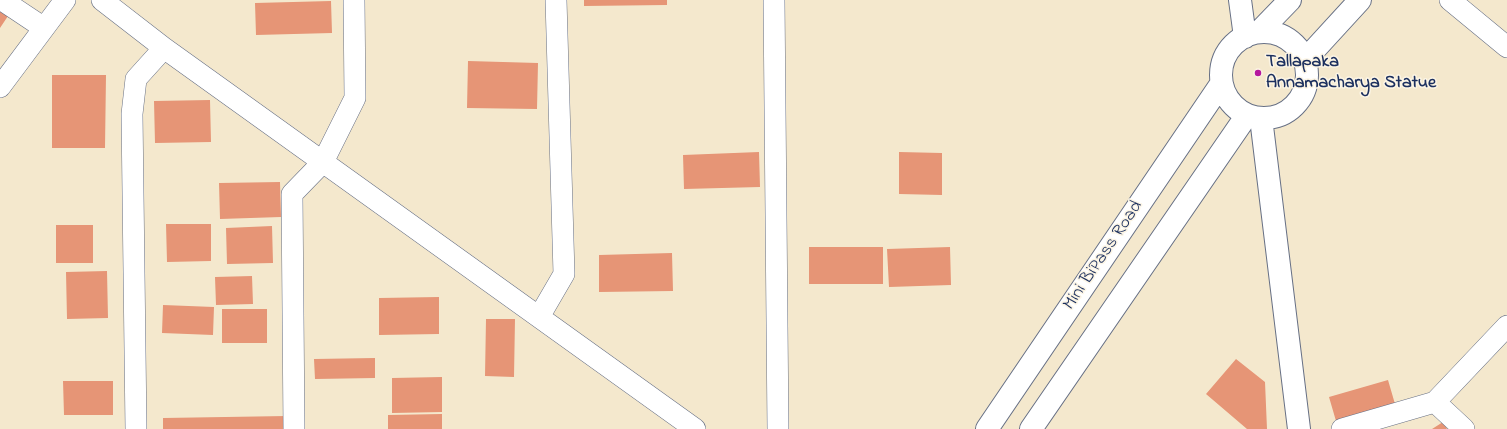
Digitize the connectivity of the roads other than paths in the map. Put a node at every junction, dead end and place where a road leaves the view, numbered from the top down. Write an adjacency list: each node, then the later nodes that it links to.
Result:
1 (2, 0): 11 (street)
2 (65, 0): 11 (street)
3 (102, 0): 14 (street)
4 (354, 0): 19 (street)
5 (556, 0): 20 (street)
6 (774, 0): 26 (street)
7 (1240, 0): 12 (street)
8 (1290, 0): 12 (street)
9 (1360, 0): 15 (street)
10 (1450, 0): 13 (street)
11 (44, 28): 17 (street)
12 (1252, 34): 15 (street); 16 (street)
13 (1507, 47)
14 (164, 48): 19 (street); 23 (street)
15 (1305, 60): 18 (street)
16 (1221, 84): 18 (street); 27 (street, Mini BiPass Road)
17 (0, 87)
18 (1254, 117): 28 (street); 29 (street)
19 (323, 162): 20 (street); 24 (street)
20 (539, 317): 25 (street)
21 (1507, 326): 22 (street)
22 (1435, 402): 30 (street); 31 (street)
23 (136, 429)
24 (294, 429)
25 (695, 429)
26 (778, 429)
27 (987, 429)
28 (1031, 429)
29 (1299, 429)
30 (1342, 429)
31 (1464, 429)

